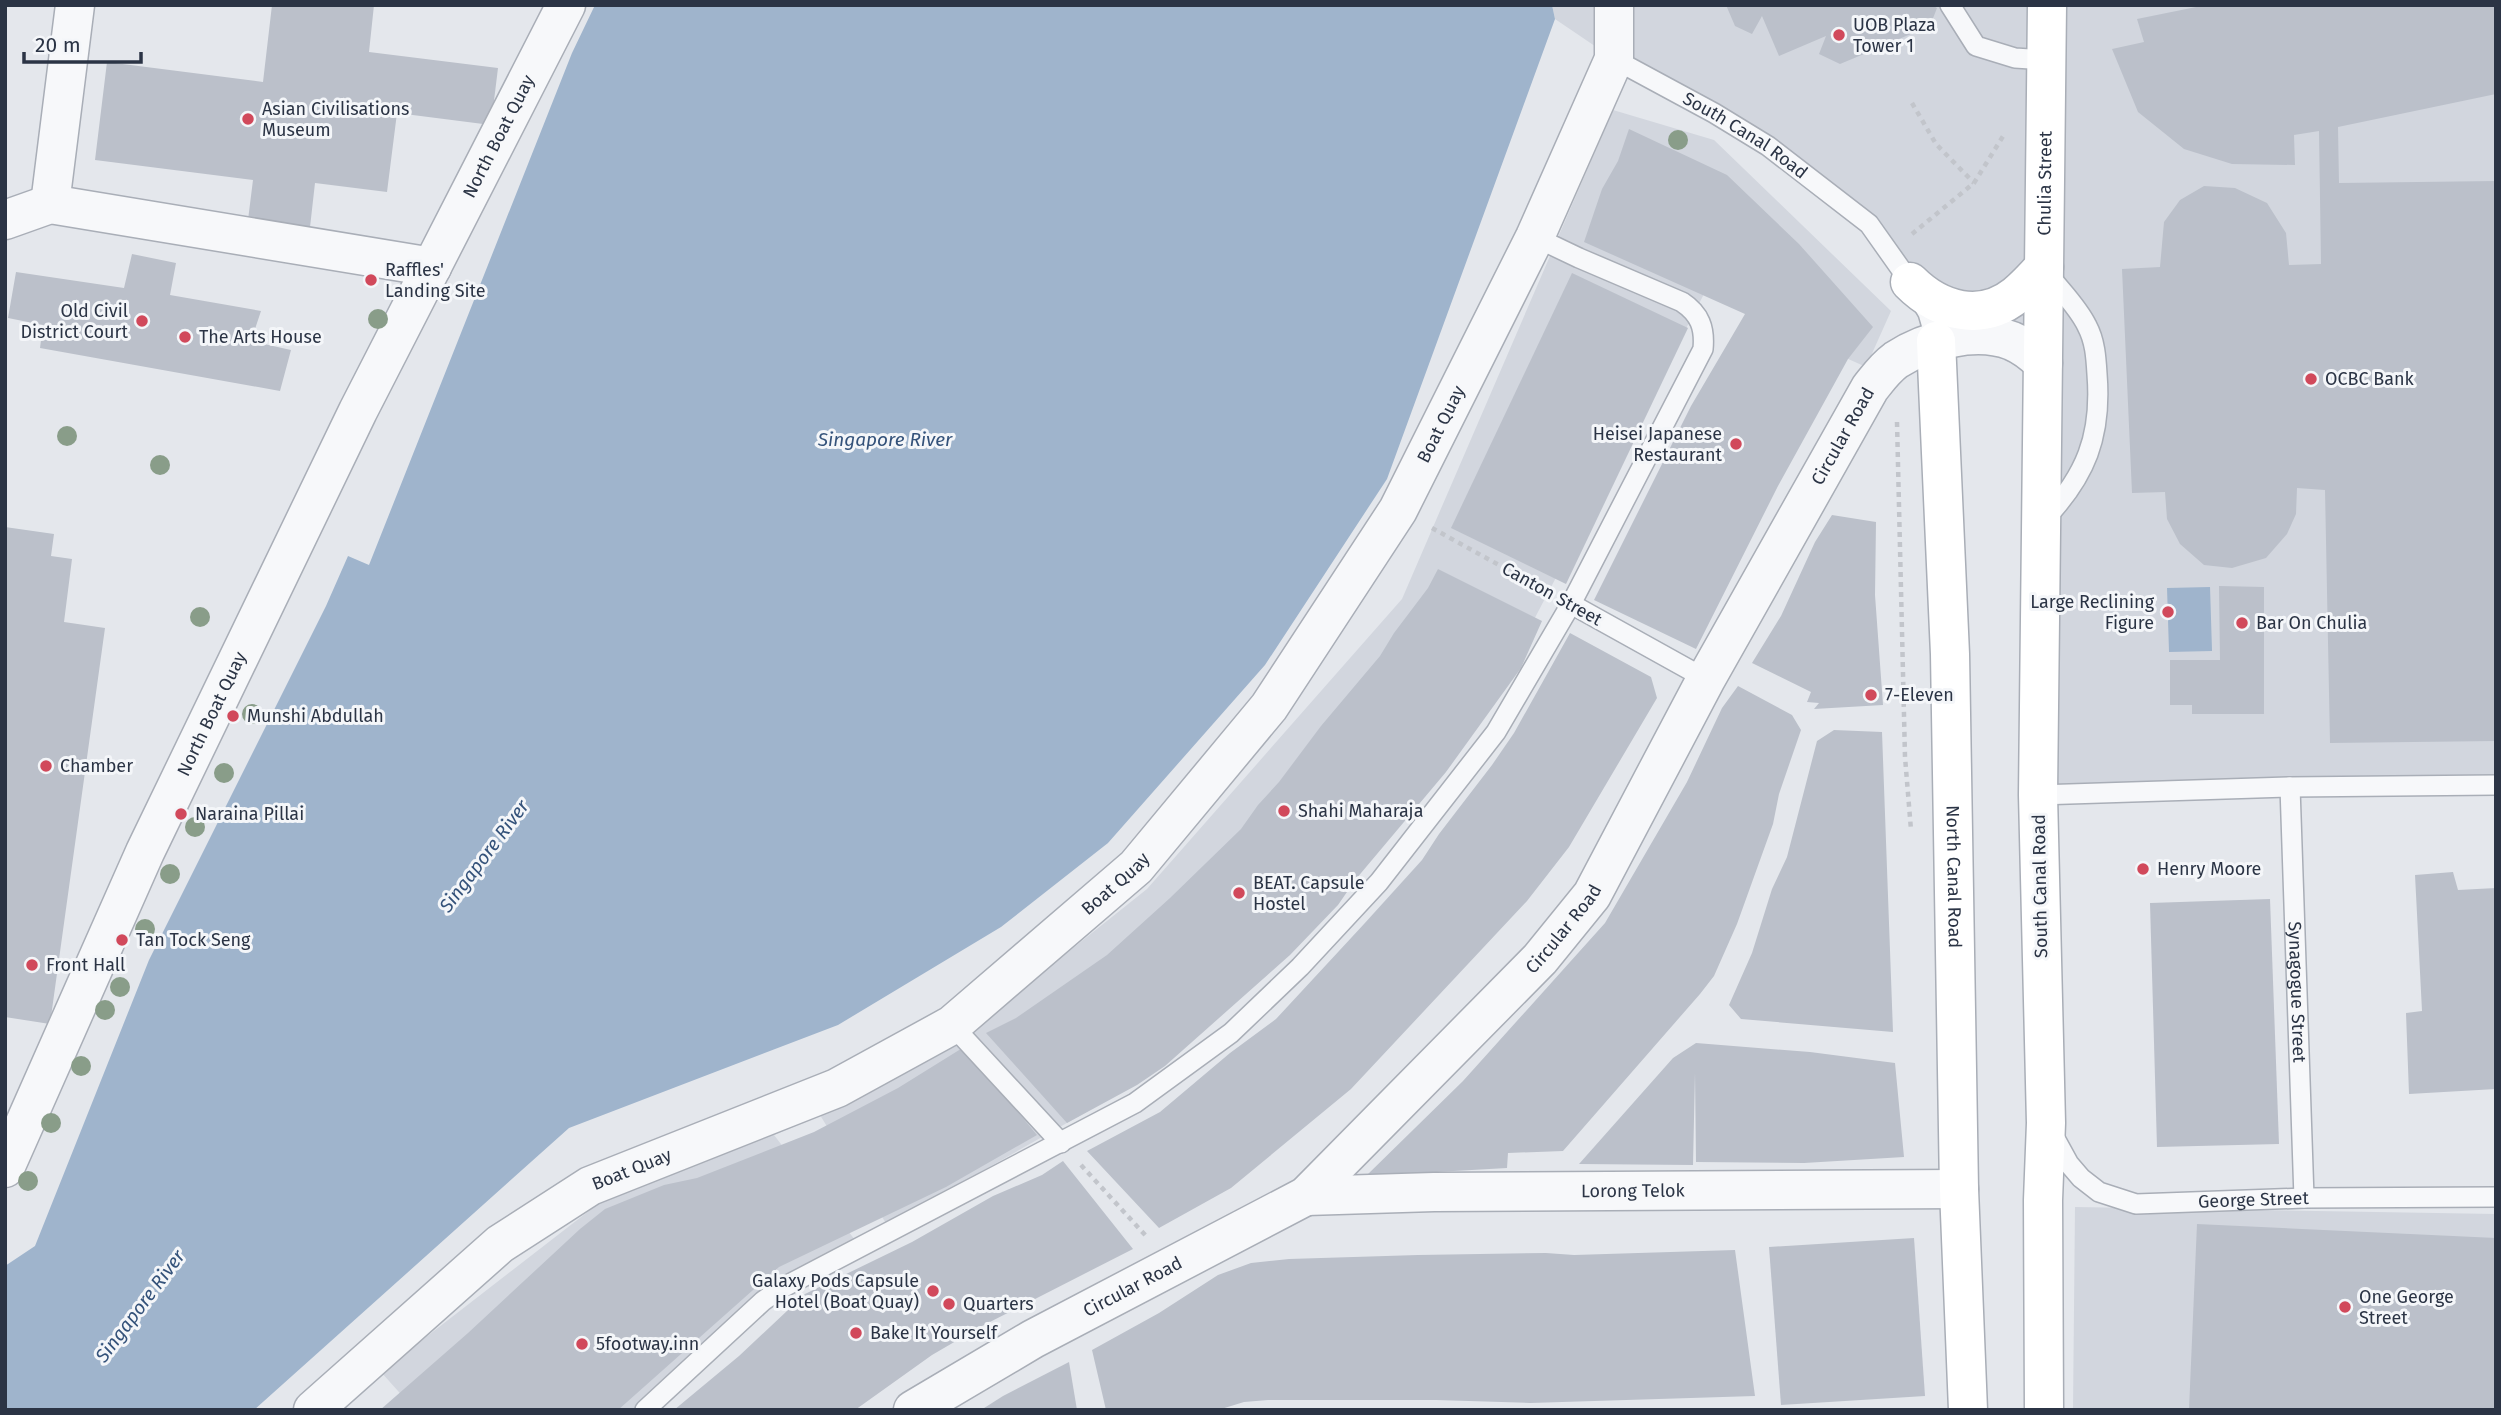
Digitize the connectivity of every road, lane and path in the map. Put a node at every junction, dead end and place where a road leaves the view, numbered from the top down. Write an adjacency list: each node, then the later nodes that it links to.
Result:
1 (75, 5): 11 (street)
2 (566, 5): 15 (street, North Boat Quay)
3 (1614, 5): 6 (street)
4 (1950, 5): 7 (lane)
5 (2047, 5): 7 (street, Chulia Street)
6 (1614, 59): 13 (street, Boat Quay); 14 (lane, South Canal Road)
7 (2046, 60): 16 (street, Chulia Street)
8 (1912, 103): 10 (path)
9 (2007, 130): 10 (path)
10 (1974, 183): 14 (path)
11 (50, 204): 12 (street); 15 (street)
12 (5, 220)
13 (1535, 237): 20 (street, Boat Quay); 22 (lane)
14 (1888, 251): 17 (lane, South Canal Road)
15 (432, 267): 30 (street, North Boat Quay)
16 (2044, 267): 17 (street); 19 (street, Chulia Street); 21 (lane)
17 (1910, 282): 18 (lane, South Canal Road)
18 (1936, 341): 19 (street, Circular Road); 23 (street, Circular Road); 31 (street, North Canal Road)
19 (2043, 363): 21 (street, South Canal Road)
20 (1398, 510): 22 (path, Canton Street); 27 (street, Boat Quay)
21 (2043, 521): 26 (street, South Canal Road)
22 (1571, 604): 23 (lane, Canton Street); 29 (lane)
23 (1706, 679): 32 (street, Circular Road)
24 (2496, 785): 25 (lane)
25 (2290, 787): 26 (lane); 34 (lane, Synagogue Street)
26 (2038, 795): 28 (street, South Canal Road)
27 (951, 1026): 29 (lane); 36 (street, Boat Quay)
28 (2046, 1123): 34 (lane, George Street); 40 (street, South Canal Road)
29 (1061, 1143): 35 (path); 37 (lane)
30 (5, 1168)
31 (1959, 1189): 32 (street, Lorong Telok); 39 (street, North Canal Road)
32 (1306, 1196): 35 (street, Circular Road)
33 (2496, 1197): 34 (lane, George Street)
34 (2304, 1198)
35 (1172, 1266): 38 (street, Circular Road)
36 (313, 1410)
37 (645, 1410)
38 (913, 1410)
39 (1968, 1410)
40 (2044, 1410)

